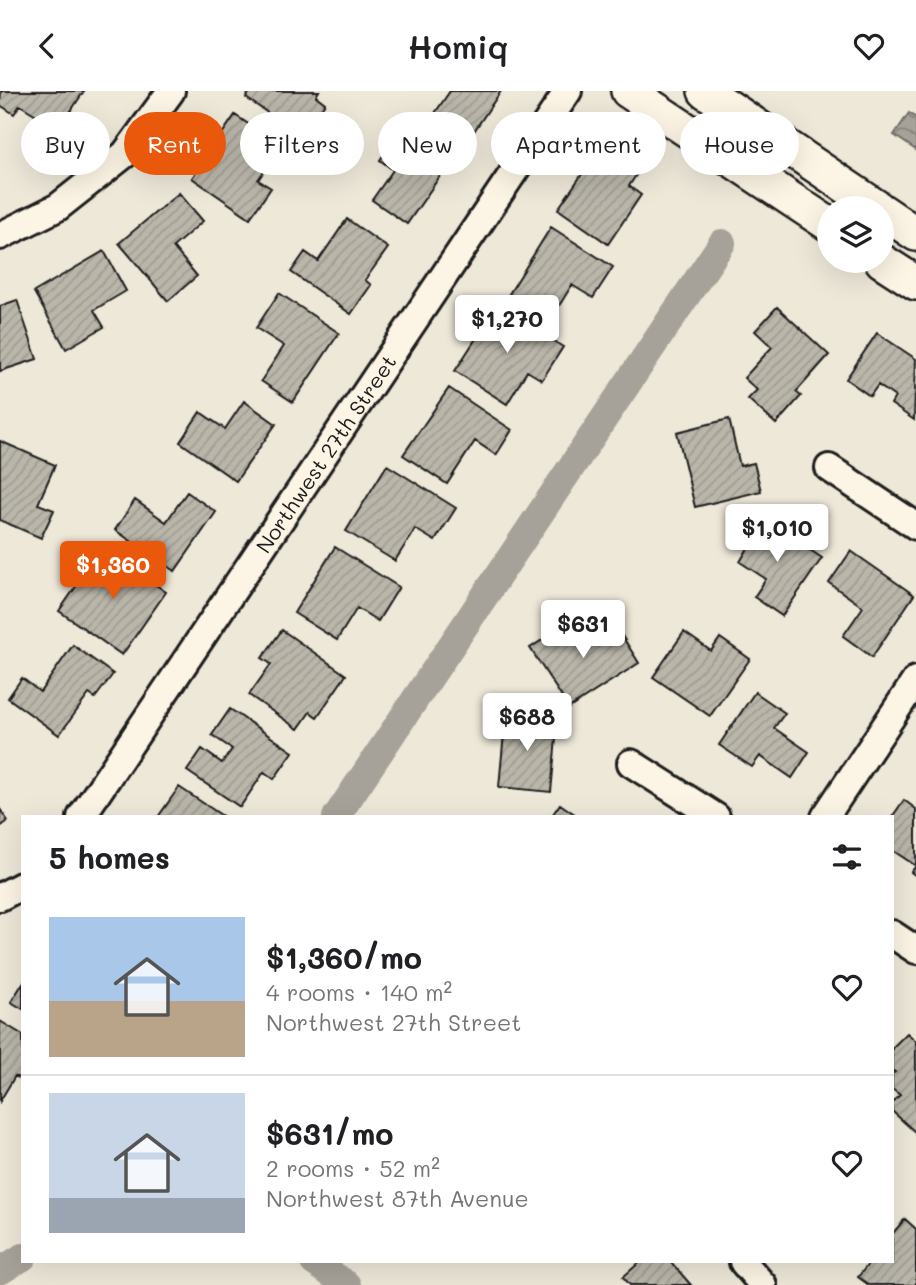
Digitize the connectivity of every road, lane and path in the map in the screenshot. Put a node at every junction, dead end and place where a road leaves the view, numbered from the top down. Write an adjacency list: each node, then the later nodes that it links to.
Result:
1 (171, 91): 9 (street)
2 (568, 91): 16 (street, Northwest 27th Street)
3 (628, 91): 6 (street)
4 (705, 91): 5 (street)
5 (859, 196)
6 (817, 216)
7 (894, 219): 8 (street)
8 (916, 234)
9 (0, 236)
10 (894, 269): 11 (street)
11 (916, 283)
12 (830, 468): 13 (street)
13 (916, 526)
14 (916, 680): 18 (street)
15 (631, 763): 17 (street)
16 (82, 815)
17 (713, 815)
18 (826, 815)
19 (21, 886): 20 (street)
20 (0, 897)
21 (894, 935): 22 (street)
22 (916, 950)
23 (744, 1263): 24 (street)
24 (763, 1285)

